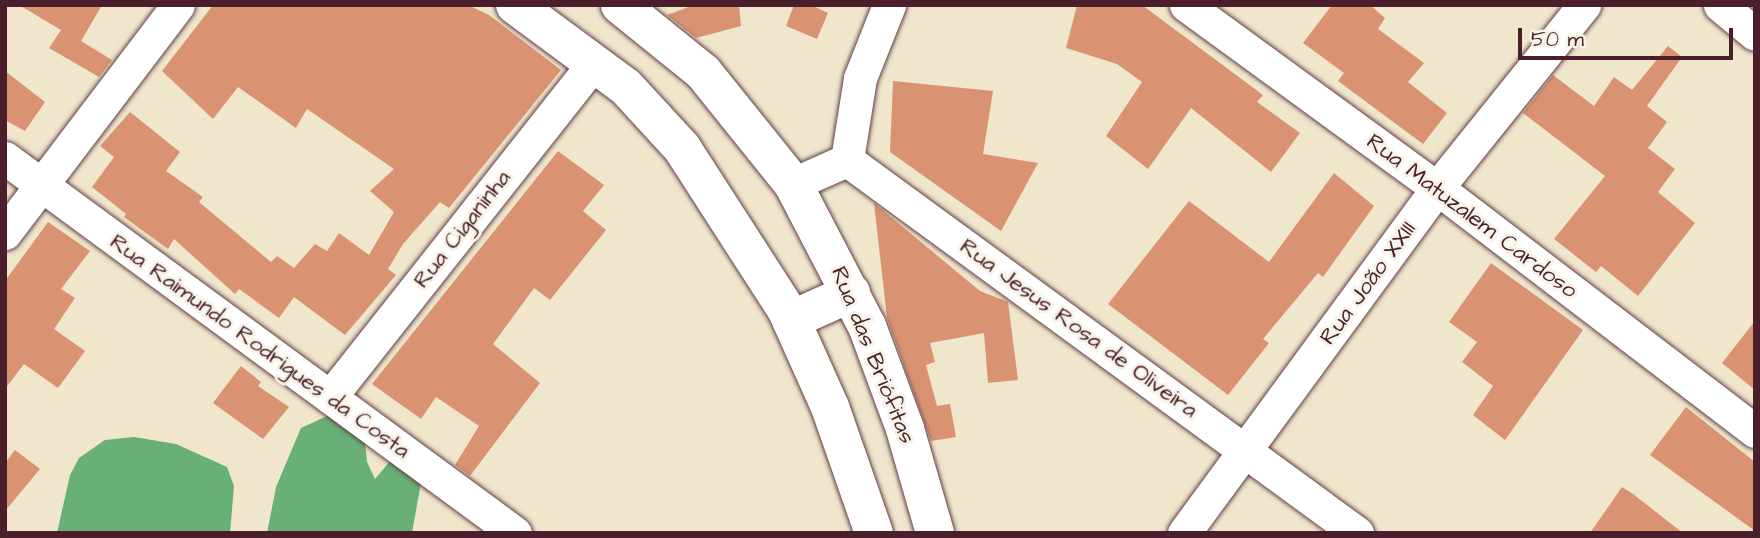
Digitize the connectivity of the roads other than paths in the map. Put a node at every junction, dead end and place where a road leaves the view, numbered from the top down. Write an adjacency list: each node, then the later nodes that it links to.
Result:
1 (178, 5): 13 (street)
2 (515, 5): 9 (street)
3 (620, 5): 12 (street, Rua das Briófitas)
4 (889, 5): 11 (street)
5 (1186, 5): 14 (street, Rua Matuzalem Cardoso)
6 (1584, 5): 14 (street, Rua João XXIII)
7 (1720, 5): 8 (street)
8 (1755, 34)
9 (595, 62): 17 (street); 18 (street, Rua Ciganinha)
10 (5, 158): 13 (street, Rua Raimundo Rodrigues da Costa)
11 (847, 160): 12 (street); 20 (street, Rua Jesus Rosa de Oliveira)
12 (793, 184): 16 (street, Rua das Briófitas)
13 (41, 185): 15 (street); 18 (street, Rua Raimundo Rodrigues da Costa)
14 (1437, 188): 19 (street, Rua Matuzalem Cardoso); 20 (street, Rua João XXIII)
15 (5, 233)
16 (851, 293): 17 (street); 23 (street, Rua das Briófitas)
17 (791, 320): 22 (street)
18 (330, 397): 21 (street, Rua Raimundo Rodrigues da Costa)
19 (1755, 431)
20 (1247, 449): 24 (street, Rua João XXIII); 25 (street, Rua Jesus Rosa de Oliveira)
21 (515, 533)
22 (874, 533)
23 (935, 533)
24 (1184, 533)
25 (1357, 533)

